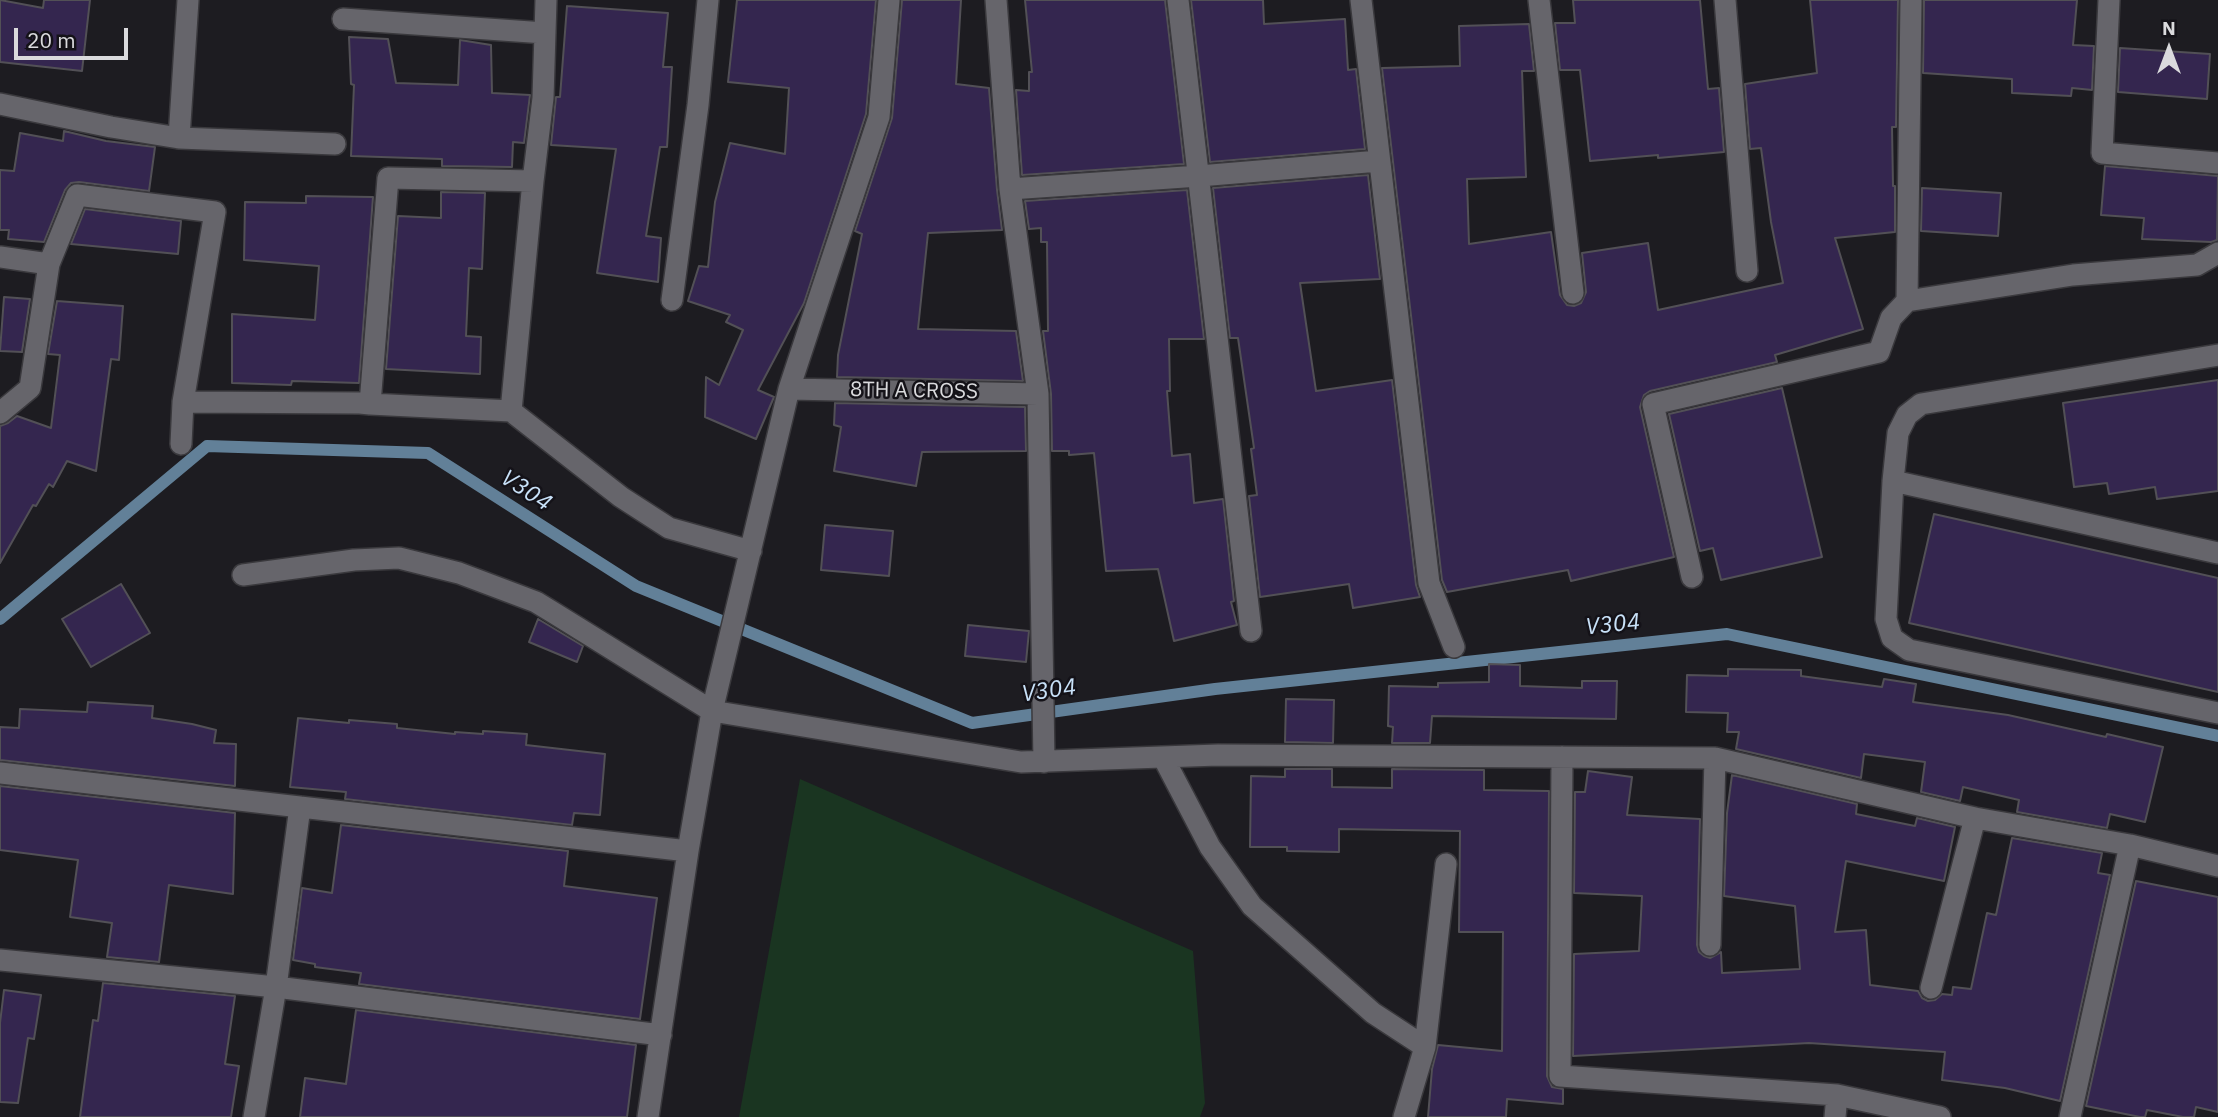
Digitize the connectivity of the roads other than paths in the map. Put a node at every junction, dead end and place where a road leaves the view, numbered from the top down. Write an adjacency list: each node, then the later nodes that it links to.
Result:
1 (188, 0): 15 (street)
2 (546, 0): 13 (street)
3 (708, 0): 27 (street)
4 (889, 0): 30 (street)
5 (996, 0): 21 (street)
6 (1178, 0): 19 (street)
7 (1361, 0): 17 (street)
8 (1539, 0): 26 (street)
9 (1725, 0): 25 (street)
10 (1911, 0): 28 (street)
11 (2109, 0): 18 (street)
12 (343, 19): 13 (street)
13 (545, 33): 20 (street)
14 (0, 104): 15 (street)
15 (179, 138): 16 (street)
16 (335, 144)
17 (1379, 161): 19 (street); 43 (street)
18 (2218, 163)
19 (1199, 176): 21 (street); 42 (street)
20 (533, 181): 33 (street); 34 (street)
21 (1010, 189): 31 (street)
22 (2218, 253): 28 (street)
23 (0, 257): 24 (street)
24 (49, 264): 32 (street); 35 (street)
25 (1747, 271)
26 (1573, 293)
27 (672, 300)
28 (1907, 301): 41 (street)
29 (2218, 355): 37 (street)
30 (789, 389): 31 (street, 8TH A CROSS); 39 (street)
31 (1038, 394): 49 (street)
32 (183, 402): 33 (street); 36 (street)
33 (370, 404): 34 (street)
34 (511, 411): 39 (street)
35 (0, 413)
36 (181, 444)
37 (1893, 481): 38 (street); 45 (street)
38 (2218, 553)
39 (749, 560): 44 (street)
40 (243, 575): 44 (street)
41 (1692, 577)
42 (1251, 631)
43 (1454, 646)
44 (712, 711): 49 (street); 54 (street)
45 (2218, 713)
46 (1163, 757): 47 (street); 49 (street); 62 (street)
47 (1562, 757): 48 (street); 63 (street)
48 (1715, 758): 52 (street); 57 (street)
49 (1044, 762)
50 (0, 773): 51 (street)
51 (300, 807): 54 (street); 59 (street)
52 (1975, 818): 53 (street); 60 (street)
53 (2130, 845): 56 (street); 69 (street)
54 (688, 851): 61 (street)
55 (1446, 864): 62 (street)
56 (2218, 866)
57 (1710, 945)
58 (0, 960): 59 (street)
59 (276, 987): 61 (street); 64 (street)
60 (1931, 988)
61 (661, 1035): 65 (street)
62 (1425, 1047): 66 (street)
63 (1837, 1095): 67 (street); 68 (street)
64 (254, 1117)
65 (648, 1117)
66 (1405, 1117)
67 (1835, 1117)
68 (1940, 1117)
69 (2070, 1117)

